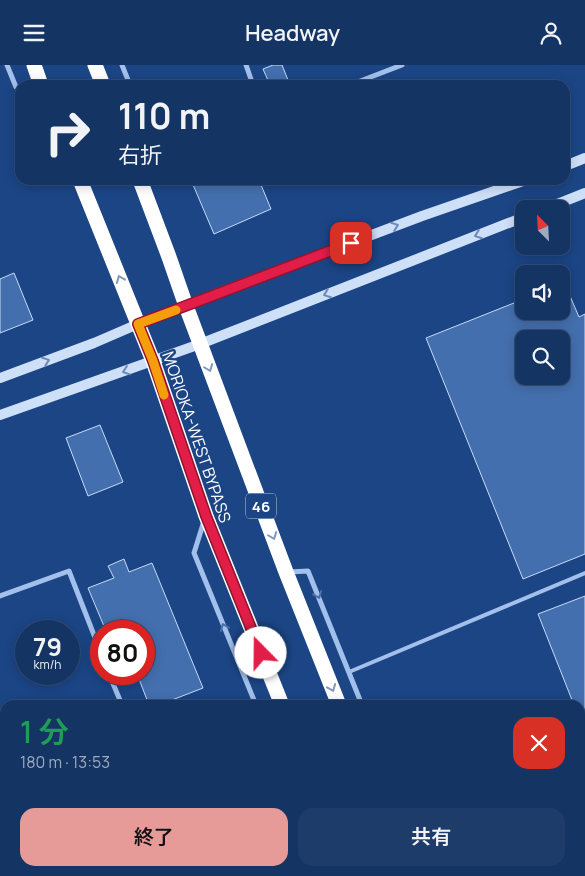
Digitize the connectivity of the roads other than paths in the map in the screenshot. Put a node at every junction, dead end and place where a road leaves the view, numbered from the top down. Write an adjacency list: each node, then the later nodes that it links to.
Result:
1 (7, 65): 12 (street)
2 (34, 65): 7 (highway)
3 (95, 65): 8 (highway)
4 (122, 65): 9 (street)
5 (246, 65): 10 (street)
6 (402, 65): 11 (street)
7 (40, 80)
8 (101, 80)
9 (128, 80)
10 (252, 80)
11 (363, 80)
12 (15, 85)
13 (585, 159): 14 (street)
14 (570, 164)
15 (82, 185): 22 (highway, MORIOKA-WEST BYPASS, one-way to 15)
16 (142, 185): 21 (highway, MORIOKA-WEST BYPASS / 46)
17 (512, 185): 21 (street, one-way to 17)
18 (585, 193): 19 (street)
19 (568, 200)
20 (515, 221): 23 (street, one-way to 23)
21 (186, 306): 22 (street); 23 (highway, MORIOKA-WEST BYPASS / 46)
22 (138, 324): 24 (highway, MORIOKA-WEST BYPASS); 25 (street, one-way to 22)
23 (200, 344): 24 (street); 28 (highway, MORIOKA-WEST BYPASS / 46, one-way to 28)
24 (153, 361): 26 (street, one-way to 26); 27 (highway, MORIOKA-WEST BYPASS)
25 (0, 378)
26 (0, 415)
27 (206, 516): 35 (street, one-way to 27); 36 (highway, MORIOKA-WEST BYPASS)
28 (286, 572): 32 (street, one-way to 32); 37 (highway, MORIOKA-WEST BYPASS / 46, one-way to 37)
29 (585, 573): 32 (lane)
30 (0, 596): 31 (street)
31 (90, 626)
32 (349, 672): 38 (street)
33 (114, 685): 34 (street)
34 (120, 700)
35 (254, 700)
36 (280, 700)
37 (337, 700)
38 (360, 700)

